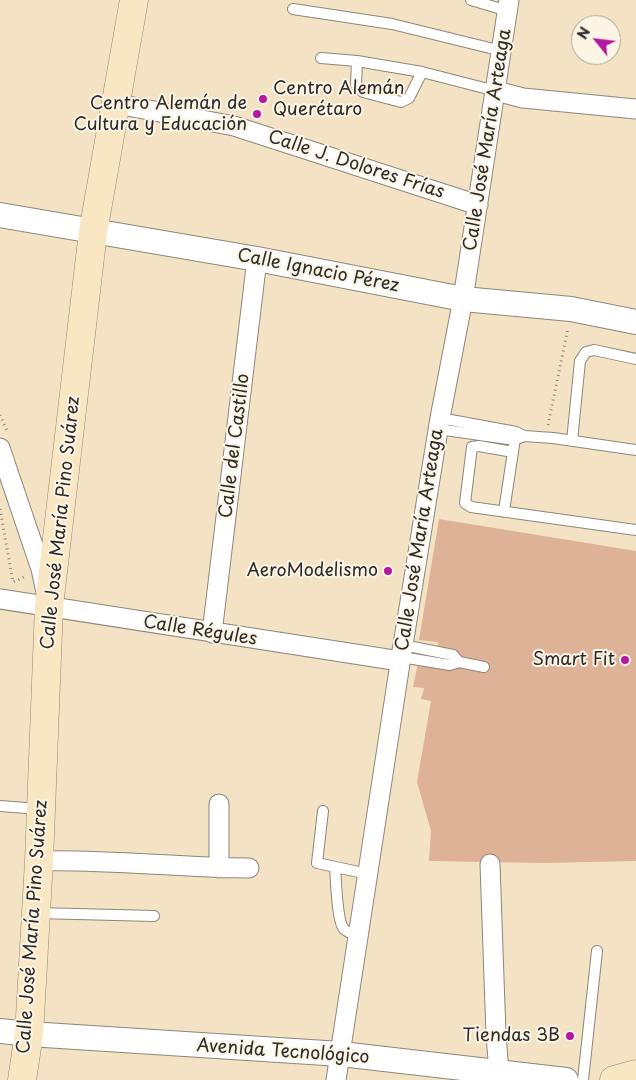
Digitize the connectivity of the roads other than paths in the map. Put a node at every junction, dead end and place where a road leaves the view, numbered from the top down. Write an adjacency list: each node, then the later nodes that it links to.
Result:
1 (134, 0): 10 (main road, Calle José María Pino Suárez)
2 (471, 0): 3 (lane)
3 (508, 6): 5 (street, Calle José María Arteaga)
4 (293, 9): 5 (lane)
5 (502, 51): 9 (street, Calle José María Arteaga)
6 (321, 58): 7 (lane)
7 (357, 61): 8 (lane); 8 (lane)
8 (422, 72): 9 (lane)
9 (496, 91): 11 (street); 12 (street, Calle José María Arteaga)
10 (117, 104): 12 (street, Calle J. Dolores Frías); 14 (main road, Calle José María Pino Suárez)
11 (636, 108)
12 (478, 205): 16 (street, Calle José María Arteaga)
13 (0, 215): 14 (street, Calle Ignacio Pérez)
14 (93, 232): 15 (street, Calle Ignacio Pérez); 28 (main road, Calle José María Pino Suárez)
15 (257, 259): 16 (street, Calle Ignacio Pérez); 29 (street, Calle del Castillo)
16 (463, 299): 17 (street, Calle Ignacio Pérez); 19 (street, Calle José María Arteaga)
17 (636, 322)
18 (636, 360): 21 (lane)
19 (439, 424): 20 (lane); 30 (street, Calle José María Arteaga)
20 (519, 436): 21 (lane); 24 (lane)
21 (572, 441): 23 (lane)
22 (0, 448): 28 (street)
23 (636, 450)
24 (513, 452): 25 (lane); 25 (lane)
25 (504, 511): 26 (lane)
26 (636, 530)
27 (0, 599): 28 (street, Calle Régules)
28 (49, 606): 29 (street, Calle Régules); 34 (main road, Calle José María Pino Suárez)
29 (212, 633): 30 (street, Calle Régules)
30 (401, 654): 31 (lane); 41 (street, Calle José María Arteaga)
31 (484, 667)
32 (218, 804): 39 (street)
33 (0, 806): 34 (lane)
34 (42, 809): 36 (main road, Calle José María Pino Suárez)
35 (323, 811): 38 (lane)
36 (39, 861): 39 (street); 42 (main road, Calle José María Pino Suárez)
37 (490, 864): 50 (street)
38 (336, 867): 41 (lane); 44 (lane)
39 (219, 868): 40 (street)
40 (249, 868)
41 (368, 874): 44 (street, Calle José María Arteaga)
42 (36, 914): 43 (lane); 47 (main road, Calle José María Pino Suárez)
43 (154, 916)
44 (358, 936): 48 (street, Calle José María Arteaga)
45 (597, 951): 54 (lane)
46 (0, 1031): 47 (street, Avenida Tecnológico)
47 (29, 1034): 48 (street, Avenida Tecnológico); 51 (main road, Calle José María Pino Suárez)
48 (341, 1054): 50 (street, Avenida Tecnológico); 52 (street, Calle José María Arteaga)
49 (636, 1074): 55 (main road)
50 (499, 1076): 53 (street, Avenida Tecnológico)
51 (22, 1080)
52 (336, 1080)
53 (566, 1080)
54 (583, 1080)
55 (614, 1080)

